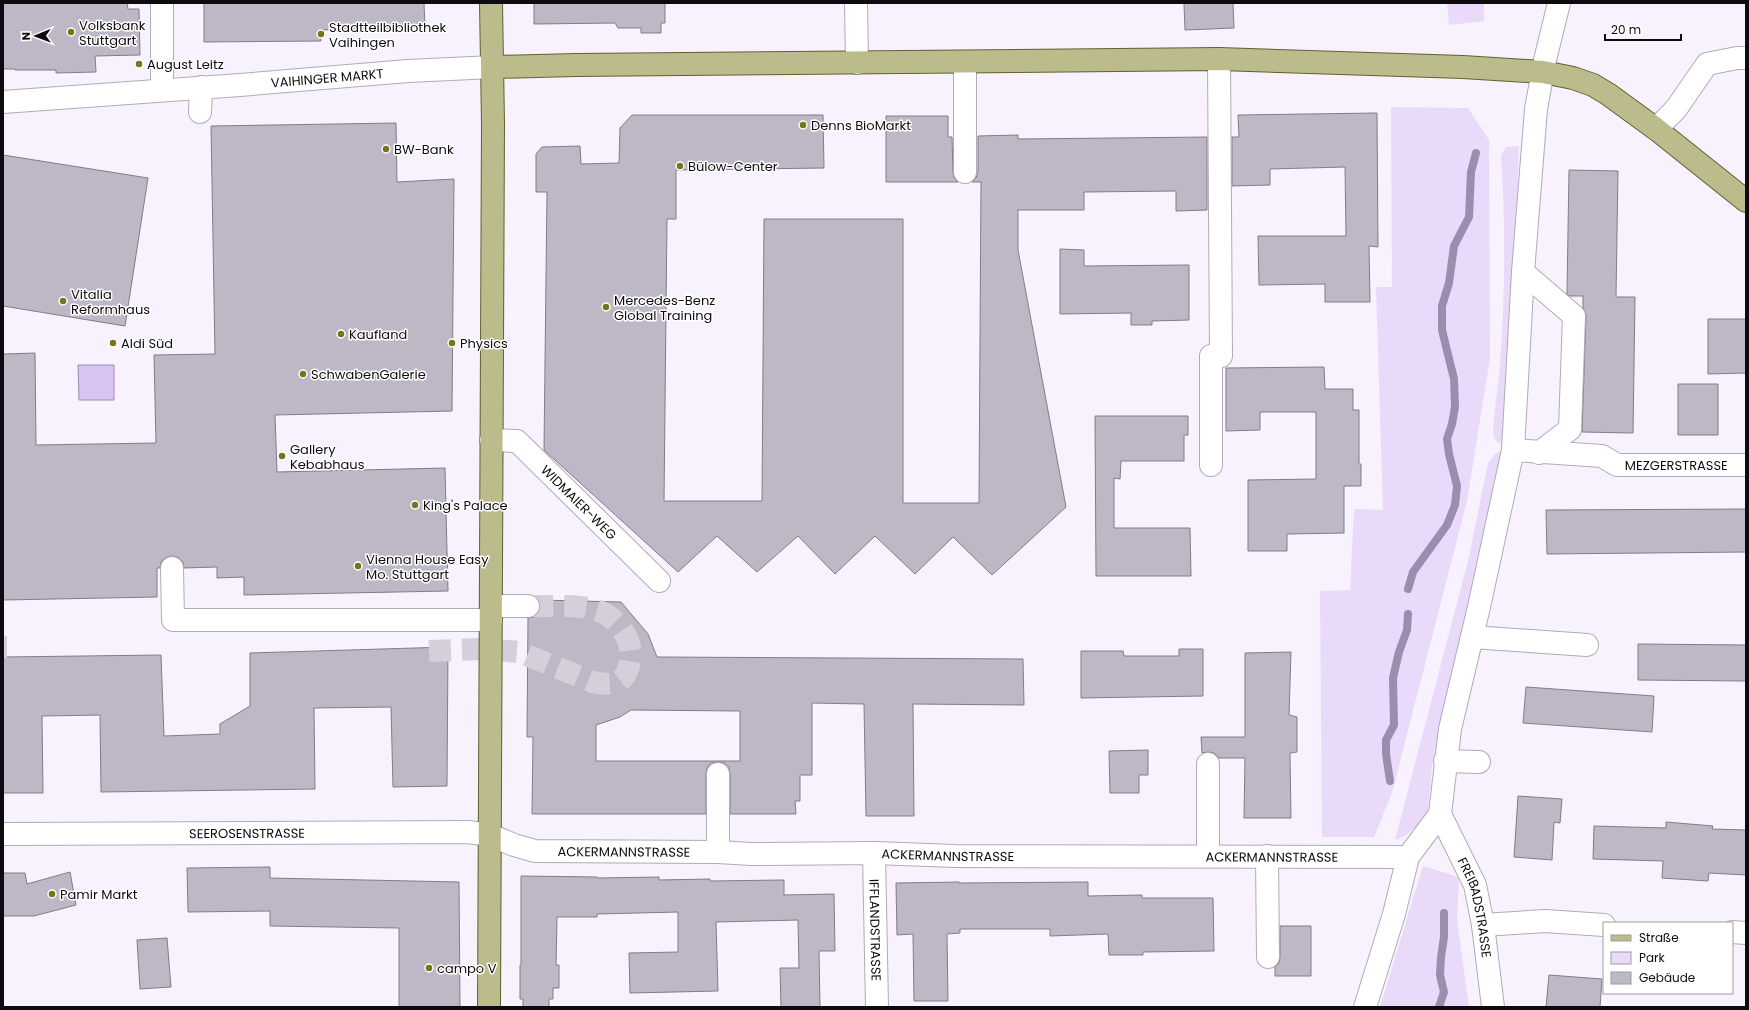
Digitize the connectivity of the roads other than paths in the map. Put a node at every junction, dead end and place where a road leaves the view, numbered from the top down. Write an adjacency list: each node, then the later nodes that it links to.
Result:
1 (162, 3): 12 (street)
2 (491, 3): 9 (main road)
3 (856, 3): 8 (street)
4 (1559, 3): 10 (street)
5 (1746, 58): 16 (street)
6 (1219, 59): 7 (main road); 10 (main road); 20 (street)
7 (965, 62): 8 (main road); 17 (street)
8 (857, 63): 9 (main road)
9 (493, 68): 11 (street, VAIHINGER MARKT); 21 (main road)
10 (1543, 72): 16 (main road); 19 (street)
11 (201, 88): 12 (street, VAIHINGER MARKT); 15 (street)
12 (162, 90): 14 (street, VAIHINGER MARKT)
13 (1231, 101): 20 (street)
14 (3, 102)
15 (200, 112)
16 (1656, 129): 18 (main road)
17 (965, 172)
18 (1746, 201)
19 (1523, 272): 22 (street); 23 (street)
20 (1221, 331): 24 (street)
21 (491, 440): 27 (street, WIDMAIER-WEG); 29 (main road)
22 (1513, 450): 23 (street, MEZGERSTRASSE); 30 (street)
23 (1539, 453): 25 (street, MEZGERSTRASSE)
24 (1211, 465)
25 (1746, 465)
26 (172, 568): 29 (street)
27 (659, 581)
28 (528, 606): 29 (street)
29 (491, 613): 38 (main road)
30 (1472, 637): 31 (street); 32 (street)
31 (1587, 645)
32 (1445, 761): 33 (street); 36 (street)
33 (1479, 762)
34 (1208, 764): 41 (street)
35 (718, 774): 39 (street)
36 (1440, 814): 43 (street); 44 (street, FREIBADSTRASSE)
37 (3, 834): 38 (street, SEEROSENSTRASSE)
38 (490, 834): 39 (street, ACKERMANNSTRASSE); 49 (main road)
39 (718, 852): 40 (street, ACKERMANNSTRASSE)
40 (874, 853): 41 (street, ACKERMANNSTRASSE); 50 (street, IFFLANDSTRASSE)
41 (1208, 856): 42 (street, ACKERMANNSTRASSE)
42 (1267, 856): 43 (street, ACKERMANNSTRASSE); 48 (street)
43 (1408, 857): 51 (street)
44 (1483, 925): 45 (street); 52 (street, FREIBADSTRASSE)
45 (1603, 925)
46 (1733, 932): 47 (street)
47 (1746, 933)
48 (1268, 957)
49 (489, 1007)
50 (877, 1007)
51 (1365, 1007)
52 (1493, 1007)

